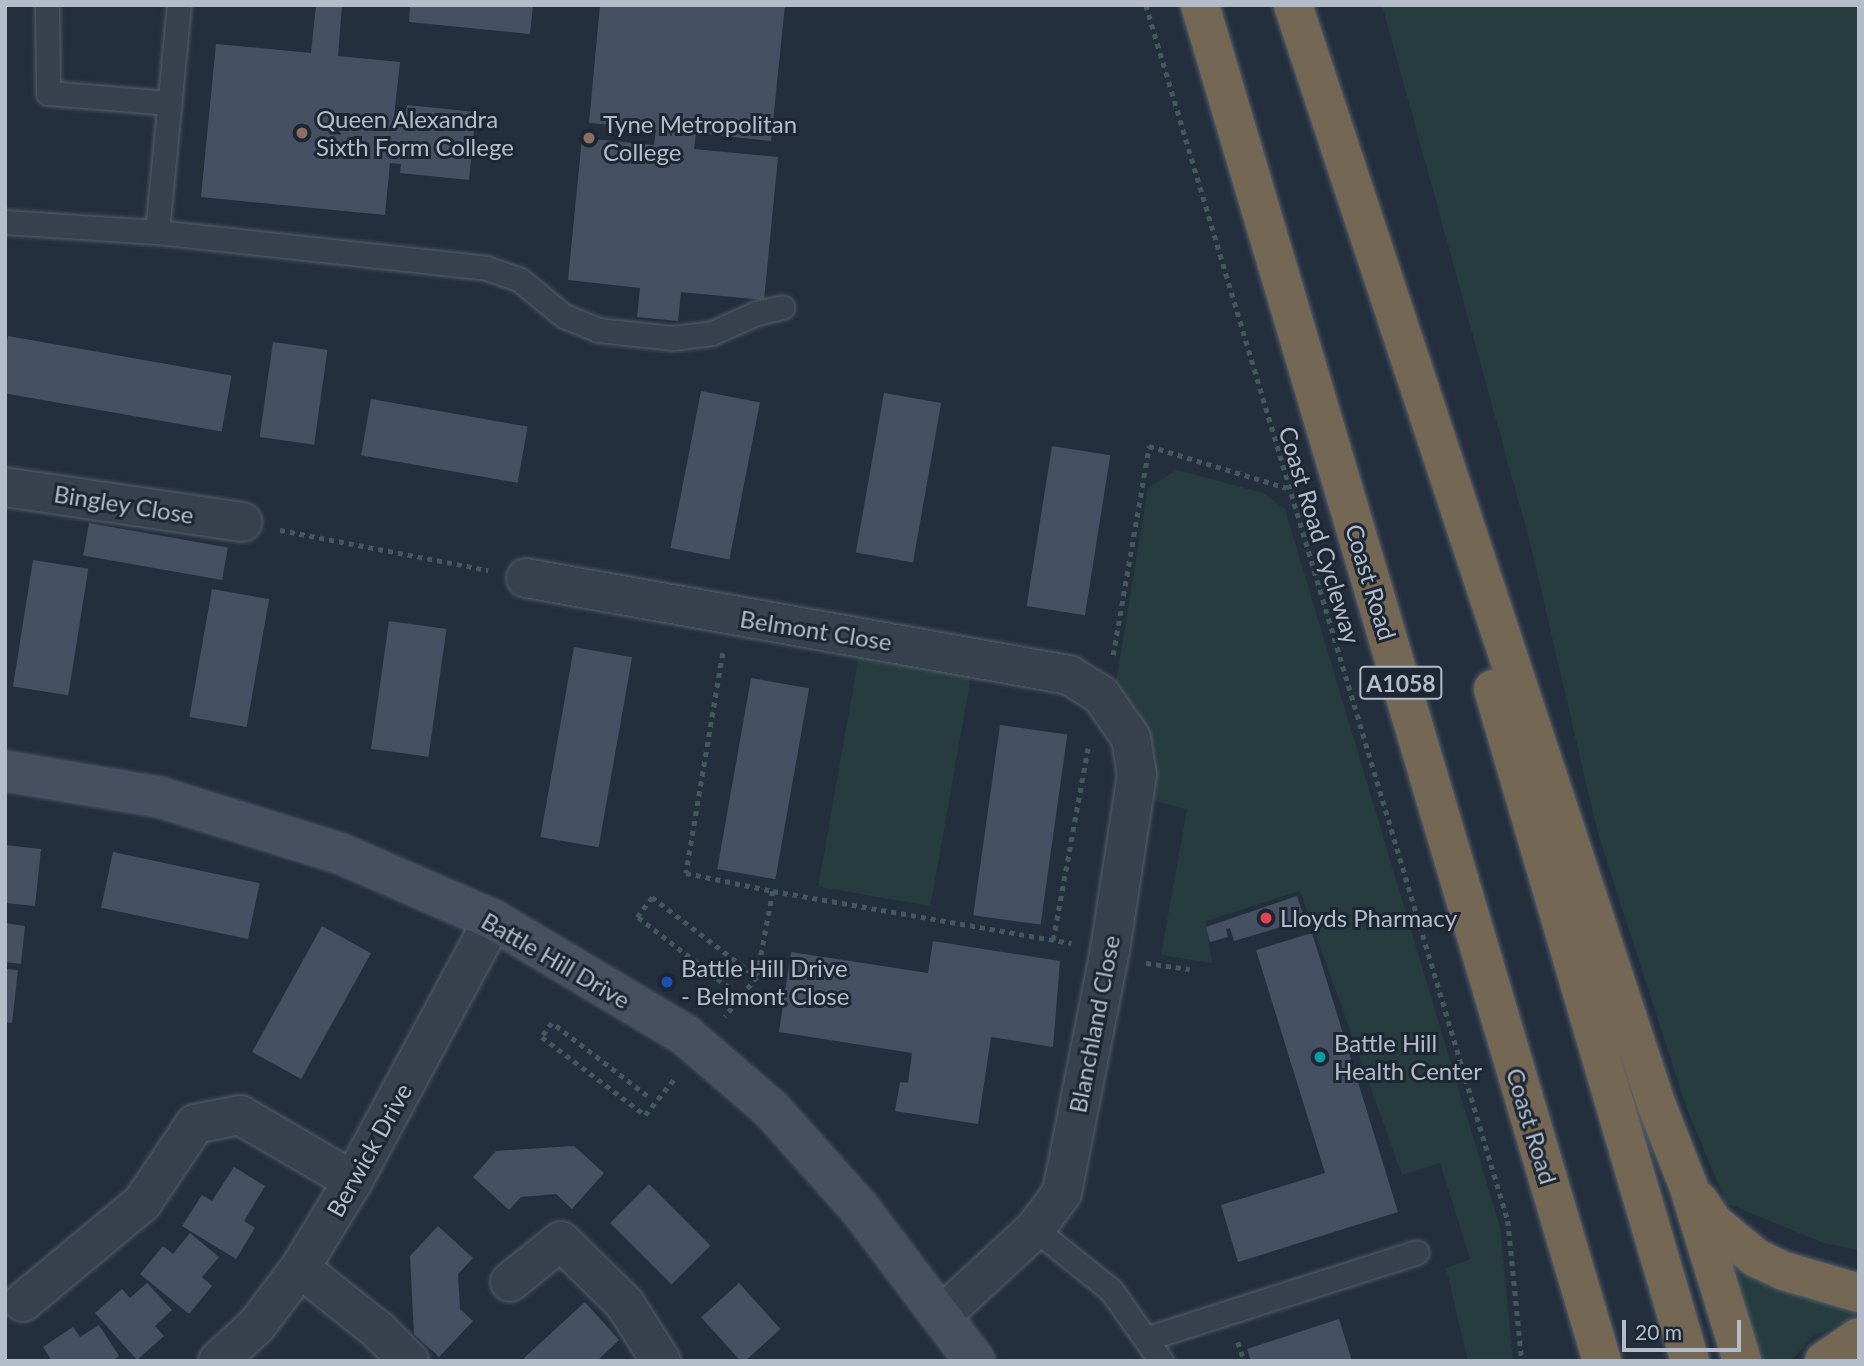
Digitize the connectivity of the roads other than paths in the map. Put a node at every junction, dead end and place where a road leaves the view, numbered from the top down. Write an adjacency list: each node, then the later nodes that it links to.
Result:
1 (47, 5): 5 (lane)
2 (179, 5): 5 (lane)
3 (1200, 5): 31 (highway, Coast Road / A1058)
4 (1293, 5): 16 (highway); 32 (highway)
5 (170, 103): 7 (lane)
6 (5, 222): 7 (lane)
7 (157, 232): 8 (lane)
8 (782, 307)
9 (5, 487): 10 (street, Bingley Close)
10 (242, 522)
11 (526, 578): 12 (street, Belmont Close)
12 (1101, 695): 17 (street, Blanchland Close)
13 (5, 771): 14 (street, Battle Hill Drive)
14 (493, 920): 15 (street, Berwick Drive); 23 (street, Battle Hill Drive)
15 (353, 1181): 19 (street, Berwick Drive); 22 (street)
16 (1688, 1185): 21 (highway); 33 (highway)
17 (1035, 1228): 23 (street, Blanchland Close); 25 (lane)
18 (1417, 1252): 25 (lane)
19 (300, 1268): 26 (street, Berwick Drive); 27 (street)
20 (510, 1282): 28 (street)
21 (1859, 1293)
22 (23, 1302)
23 (942, 1315): 29 (street, Battle Hill Drive)
24 (1859, 1337): 34 (highway)
25 (1149, 1338): 30 (lane)
26 (218, 1361)
27 (410, 1361)
28 (661, 1361)
29 (975, 1361)
30 (1161, 1361)
31 (1602, 1361)
32 (1690, 1361)
33 (1742, 1361)
34 (1824, 1361)

